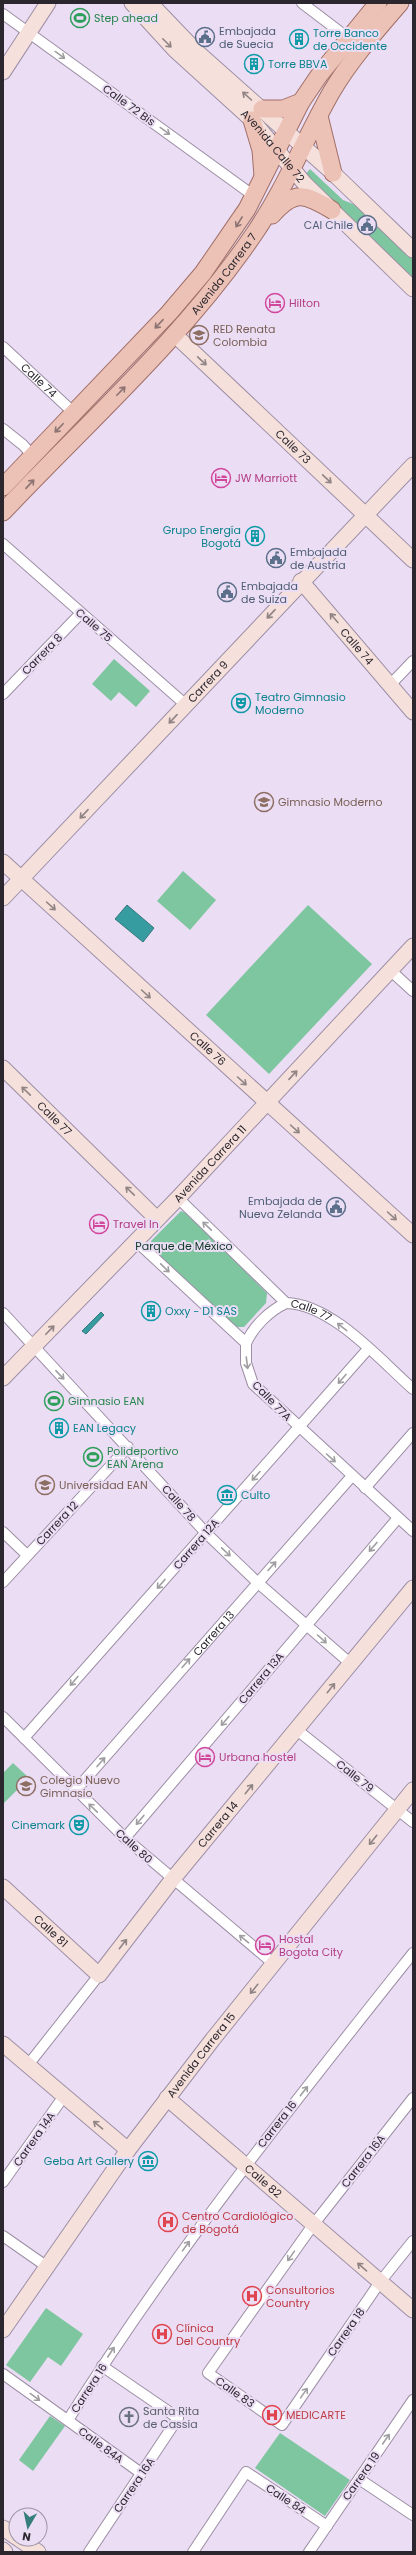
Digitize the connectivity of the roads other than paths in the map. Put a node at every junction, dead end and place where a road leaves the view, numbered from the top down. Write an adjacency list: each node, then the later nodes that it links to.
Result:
1 (48, 3): 8 (main road)
2 (132, 3): 12 (main road, Avenida Calle 72, one-way to 12)
3 (150, 3): 12 (main road, Avenida Calle 72, one-way to 3)
4 (302, 3): 9 (street)
5 (378, 3): 9 (main road, Avenida Carrera 7)
6 (400, 3): 13 (main road, Avenida Carrera 7)
7 (3, 14): 8 (street, Calle 72 Bis)
8 (28, 32): 10 (main road); 20 (street, Calle 72 Bis, one-way to 20)
9 (348, 38): 11 (main road, Avenida Carrera 7)
10 (3, 72)
11 (301, 102): 12 (main road); 14 (main road, Avenida Carrera 7)
12 (257, 115): 14 (main road, Avenida Calle 72); 16 (main road, Avenida Calle 72); 19 (main road)
13 (319, 116): 15 (main road, Avenida Carrera 7); 18 (main road)
14 (287, 131): 15 (main road, Avenida Calle 72); 16 (main road, Avenida Carrera 7)
15 (303, 146): 17 (main road, Avenida Carrera 7); 18 (main road, Avenida Calle 72)
16 (277, 151): 17 (main road, Avenida Calle 72); 19 (main road, Avenida Carrera 7)
17 (291, 168): 21 (main road, Avenida Calle 72); 22 (main road, Avenida Carrera 7)
18 (333, 173): 23 (main road, Avenida Calle 72)
19 (263, 179): 20 (main road, Avenida Carrera 7)
20 (254, 196): 27 (main road, Avenida Carrera 7, one-way to 27)
21 (332, 210): 22 (main road); 24 (main road, Avenida Calle 72)
22 (254, 234): 25 (main road, Avenida Carrera 7)
23 (413, 250)
24 (413, 289)
25 (174, 334): 32 (main road, Avenida Carrera 7, one-way to 25); 33 (main road, Calle 73, one-way to 33)
26 (3, 347): 27 (street, Calle 74)
27 (74, 413): 29 (main road, Avenida Carrera 7, one-way to 29)
28 (3, 429): 29 (street)
29 (33, 456): 31 (main road, Avenida Carrera 7)
30 (413, 465): 33 (main road, Carrera 9)
31 (3, 487)
32 (3, 512)
33 (365, 515): 35 (main road, Calle 73); 36 (main road, Carrera 9)
34 (3, 544): 37 (street, Calle 75)
35 (413, 560)
36 (301, 581): 39 (main road, Calle 74, one-way to 36); 41 (main road, Carrera 9, one-way to 41)
37 (81, 613): 40 (street, Carrera 8); 41 (street, Calle 75)
38 (413, 661): 39 (street)
39 (391, 684): 42 (main road, Calle 74)
40 (3, 694)
41 (186, 705): 44 (main road, Carrera 9, one-way to 44)
42 (413, 712)
43 (3, 862): 44 (main road, Calle 76)
44 (22, 880): 45 (main road, Carrera 9); 50 (main road, Calle 76, one-way to 50)
45 (3, 898)
46 (413, 946): 47 (main road, Avenida Carrera 11)
47 (390, 970): 48 (street); 50 (main road, Avenida Carrera 11, one-way to 47)
48 (413, 991)
49 (3, 1068): 52 (main road, Calle 77, one-way to 49)
50 (266, 1103): 51 (main road, Avenida Carrera 11); 53 (main road, Calle 76, one-way to 53)
51 (178, 1198): 52 (main road, Avenida Carrera 11); 55 (street, Calle 77, one-way to 51)
52 (157, 1219): 54 (main road, Avenida Carrera 11)
53 (413, 1235)
54 (136, 1241): 57 (street, one-way to 57); 58 (main road, Avenida Carrera 11, one-way to 54)
55 (286, 1303): 57 (street); 59 (street, Calle 77, one-way to 55)
56 (3, 1313): 58 (street, Calle 78)
57 (246, 1343): 62 (street, Calle 77A, one-way to 62)
58 (34, 1347): 60 (main road, Avenida Carrera 11); 64 (street, Calle 78, one-way to 64)
59 (368, 1349): 61 (street, Calle 77); 62 (street, Carrera 12A, one-way to 62)
60 (3, 1378)
61 (413, 1389)
62 (299, 1428): 65 (street, Calle 77A, one-way to 65); 70 (street, Carrera 12A, one-way to 70)
63 (413, 1434): 66 (street)
64 (128, 1447): 70 (street, Calle 78); 71 (street, Carrera 12)
65 (352, 1476): 66 (street, Calle 77A); 73 (street, Carrera 13, one-way to 65)
66 (365, 1488): 67 (street, Calle 77A)
67 (398, 1518): 68 (street, Calle 77A); 75 (street, Carrera 13A, one-way to 75)
68 (413, 1531)
69 (3, 1532): 71 (street)
70 (206, 1533): 73 (street, Calle 78, one-way to 73); 79 (street, Carrera 12A, one-way to 79)
71 (27, 1555): 72 (street, Carrera 12)
72 (3, 1582)
73 (257, 1582): 75 (street, Calle 78); 81 (street, Carrera 13, one-way to 73)
74 (413, 1588): 76 (main road, Carrera 14)
75 (307, 1625): 76 (street, Calle 78, one-way to 76); 84 (street, Carrera 13A, one-way to 84)
76 (351, 1664): 78 (main road, Carrera 14, one-way to 76)
77 (3, 1717): 79 (street, Calle 80)
78 (297, 1730): 82 (street, Calle 79); 85 (main road, Carrera 14, one-way to 78)
79 (24, 1738): 81 (street, Calle 80)
80 (413, 1790): 82 (main road, Avenida Carrera 15)
81 (75, 1791): 84 (street, Calle 80, one-way to 81)
82 (398, 1810): 83 (street, Calle 79); 88 (main road, Avenida Carrera 15, one-way to 88)
83 (413, 1822)
84 (125, 1838): 85 (street, Calle 80)
85 (172, 1880): 88 (street, Calle 80, one-way to 85); 89 (main road, Carrera 14, one-way to 85)
86 (3, 1887): 89 (main road, Calle 81)
87 (413, 1953): 96 (street, Carrera 16, one-way to 87)
88 (274, 1964): 93 (main road, Avenida Carrera 15, one-way to 93)
89 (99, 1975): 91 (street, Carrera 14)
90 (4, 2046): 91 (main road)
91 (28, 2065): 92 (main road)
92 (64, 2096): 95 (main road, one-way to 92); 97 (street, Carrera 14A)
93 (167, 2098): 95 (main road, Avenida Carrera 15); 96 (main road, Calle 82)
94 (413, 2098): 98 (street, Carrera 16A)
95 (128, 2150): 101 (main road, Avenida Carrera 15)
96 (245, 2165): 98 (main road, Calle 82); 105 (street, Carrera 16, one-way to 96)
97 (3, 2182)
98 (313, 2224): 102 (main road, Calle 82, one-way to 98); 106 (street, Carrera 16A, one-way to 106)
99 (3, 2236): 101 (street)
100 (413, 2241): 102 (street, Carrera 18)
101 (46, 2266): 104 (main road, Avenida Carrera 15)
102 (380, 2282): 103 (main road, Calle 82); 110 (street, Carrera 18, one-way to 102)
103 (413, 2310)
104 (3, 2330)
105 (102, 2366): 109 (street, Carrera 16); 111 (street, Carrera 16A)
106 (208, 2373): 110 (street, Calle 83)
107 (3, 2374): 109 (street, Calle 84A, one-way to 109)
108 (413, 2400): 112 (street, Carrera 19, one-way to 108)
109 (68, 2420): 111 (street, Calle 84A)
110 (282, 2425)
111 (141, 2473): 115 (street, Carrera 16A)
112 (359, 2479): 113 (street); 114 (street, Carrera 19)
113 (413, 2515)
114 (327, 2526): 116 (street, Calle 84); 117 (street, Carrera 19)
115 (89, 2552)
116 (193, 2552)
117 (309, 2552)

